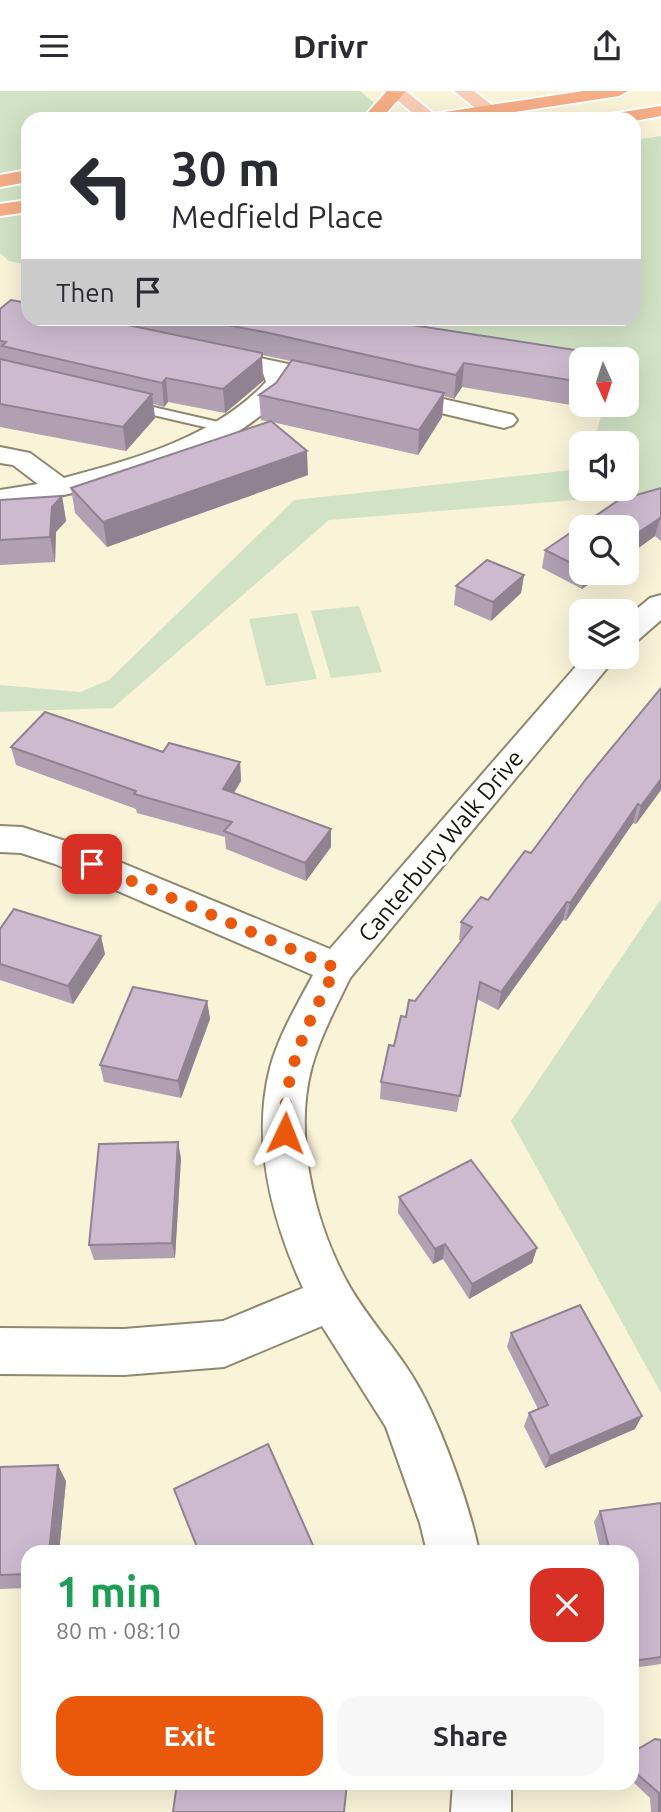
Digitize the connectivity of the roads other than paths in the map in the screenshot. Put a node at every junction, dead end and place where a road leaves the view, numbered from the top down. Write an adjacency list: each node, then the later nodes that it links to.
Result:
1 (463, 91): 9 (main road)
2 (487, 91): 5 (highway)
3 (619, 91): 5 (highway)
4 (395, 92): 7 (highway); 8 (main road)
5 (562, 99): 10 (highway)
6 (661, 111): 11 (highway)
7 (377, 112)
8 (422, 112)
9 (491, 112)
10 (508, 112)
11 (641, 114)
12 (21, 177): 13 (highway)
13 (0, 181)
14 (21, 207): 15 (highway)
15 (0, 210)
16 (188, 349): 17 (street)
17 (269, 366): 19 (street); 20 (street)
18 (114, 402): 20 (lane)
19 (504, 420)
20 (222, 427): 22 (street)
21 (0, 455): 22 (street)
22 (60, 488): 23 (street)
23 (0, 498)
24 (661, 604): 25 (street)
25 (639, 623)
26 (591, 669): 28 (street, Canterbury Walk Drive)
27 (0, 839): 28 (street)
28 (336, 968): 29 (street, Canterbury Walk Drive)
29 (331, 1299): 30 (street); 31 (street, Canterbury Walk Drive)
30 (0, 1352)
31 (451, 1545)
32 (482, 1790): 33 (street)
33 (481, 1812)

